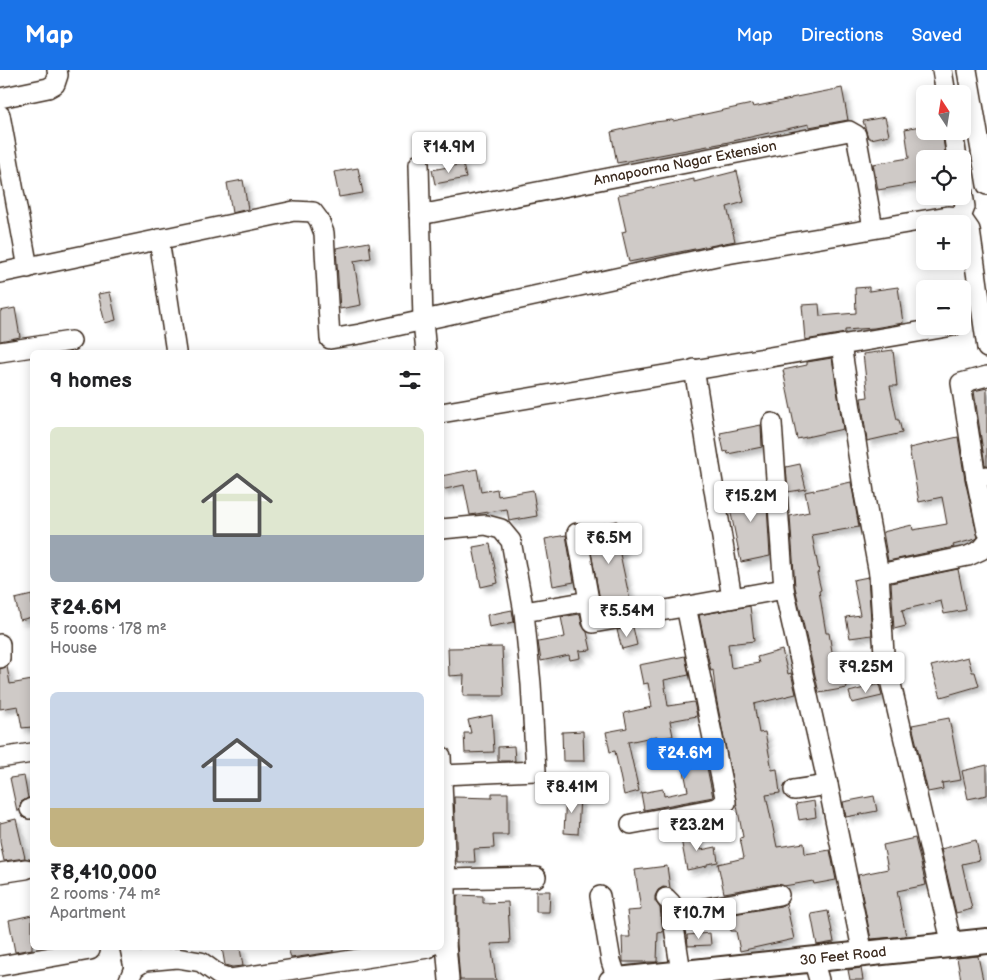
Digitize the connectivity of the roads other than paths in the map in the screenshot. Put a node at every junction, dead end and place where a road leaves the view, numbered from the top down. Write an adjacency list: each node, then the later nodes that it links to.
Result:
1 (57, 70): 5 (street)
2 (942, 70): 4 (street)
3 (967, 70): 8 (street)
4 (944, 85)
5 (0, 98)
6 (0, 115): 14 (street)
7 (419, 164): 9 (street)
8 (987, 185)
9 (420, 215): 11 (street, Annapoorna Nagar Extension); 16 (street)
10 (916, 221): 11 (street)
11 (873, 228): 16 (street)
12 (971, 237): 17 (street)
13 (159, 239): 14 (street); 22 (street); 24 (street)
14 (28, 268): 15 (street)
15 (0, 273)
16 (423, 321): 22 (street); 25 (street)
17 (983, 321): 18 (street); 23 (street)
18 (971, 323)
19 (916, 332): 21 (street)
20 (71, 342): 26 (street)
21 (841, 344): 27 (street); 36 (street)
22 (330, 346)
23 (987, 348)
24 (176, 350)
25 (426, 350)
26 (0, 352)
27 (694, 370): 29 (street); 38 (street)
28 (987, 376): 31 (street)
29 (444, 412)
30 (772, 423): 37 (street)
31 (981, 477): 33 (street)
32 (444, 529): 41 (street)
33 (987, 531)
34 (577, 533): 39 (street)
35 (987, 543): 36 (street)
36 (878, 574): 59 (street)
37 (784, 589): 38 (street); 47 (street)
38 (732, 598): 40 (street)
39 (589, 601): 40 (street); 41 (street)
40 (686, 606): 49 (street)
41 (524, 612): 46 (street)
42 (0, 644): 43 (street)
43 (0, 658)
44 (30, 753): 45 (street)
45 (0, 758)
46 (444, 775)
47 (828, 785): 48 (street); 64 (street)
48 (794, 790)
49 (631, 824)
50 (444, 827): 54 (street)
51 (26, 869): 52 (street)
52 (0, 873)
53 (536, 877): 54 (street)
54 (446, 879): 57 (street)
55 (779, 895): 67 (street)
56 (600, 896): 71 (street)
57 (444, 898)
58 (987, 941): 59 (main road, 30 Feet Road)
59 (952, 945): 64 (main road, 30 Feet Road)
60 (90, 950): 65 (street)
61 (130, 950): 68 (street)
62 (414, 950): 68 (street)
63 (440, 950): 70 (street)
64 (863, 954): 66 (main road, 30 Feet Road)
65 (0, 966)
66 (816, 969): 69 (main road, 30 Feet Road)
67 (680, 972): 69 (main road, 30 Feet Road); 71 (main road, 30 Feet Road)
68 (132, 974)
69 (719, 974)
70 (449, 980)
71 (615, 980)

